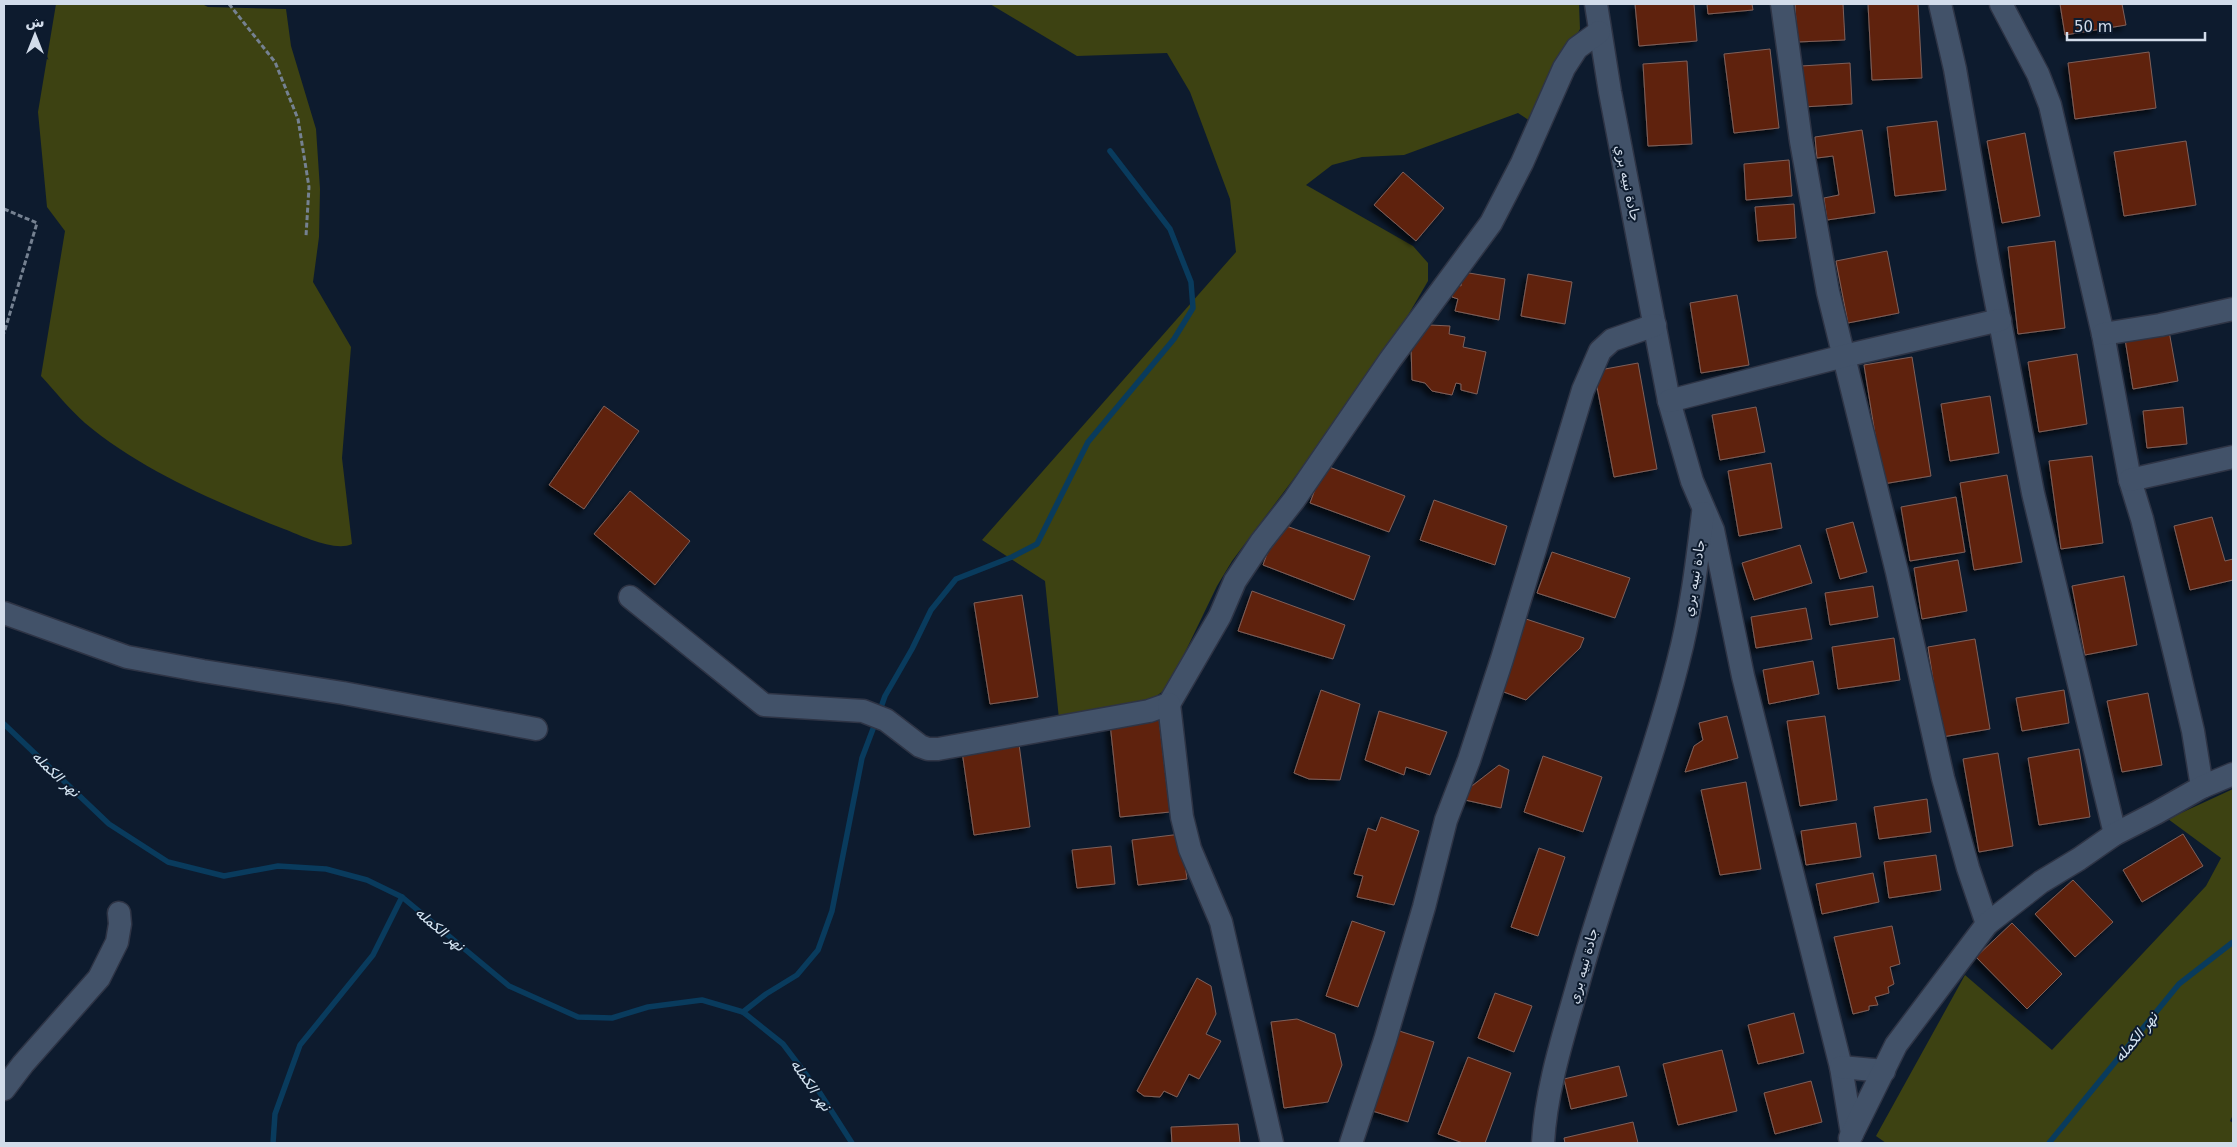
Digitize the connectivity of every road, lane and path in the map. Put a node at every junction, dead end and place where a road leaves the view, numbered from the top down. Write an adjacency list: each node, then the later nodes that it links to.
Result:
1 (229, 4): 8 (path)
2 (1596, 4): 6 (street, جادة نبيه بري)
3 (1782, 4): 14 (street)
4 (1940, 4): 10 (street)
5 (2001, 4): 13 (street)
6 (1599, 32): 11 (street, جادة نبيه بري); 21 (street)
7 (4, 209): 12 (path)
8 (306, 236)
9 (2233, 309): 13 (street)
10 (2000, 320): 14 (street); 25 (street)
11 (1654, 325): 15 (street, جادة نبيه بري); 33 (street)
12 (4, 333)
13 (2103, 334): 17 (street)
14 (1844, 356): 15 (street); 27 (street)
15 (1669, 401): 18 (street, جادة نبيه بري)
16 (2233, 457): 17 (street)
17 (2130, 480): 24 (street)
18 (1704, 512): 28 (street); 34 (street, جادة نبيه بري)
19 (630, 597): 21 (street)
20 (4, 614): 22 (street)
21 (1169, 704): 32 (street)
22 (536, 729)
23 (2233, 774): 24 (street)
24 (2202, 787): 25 (street)
25 (2115, 834): 27 (street)
26 (119, 913): 30 (street)
27 (1986, 924): 29 (street)
28 (1841, 1067): 29 (street); 31 (street)
29 (1884, 1071): 31 (street)
30 (4, 1089)
31 (1850, 1139)
32 (1272, 1143)
33 (1350, 1143)
34 (1543, 1143)

